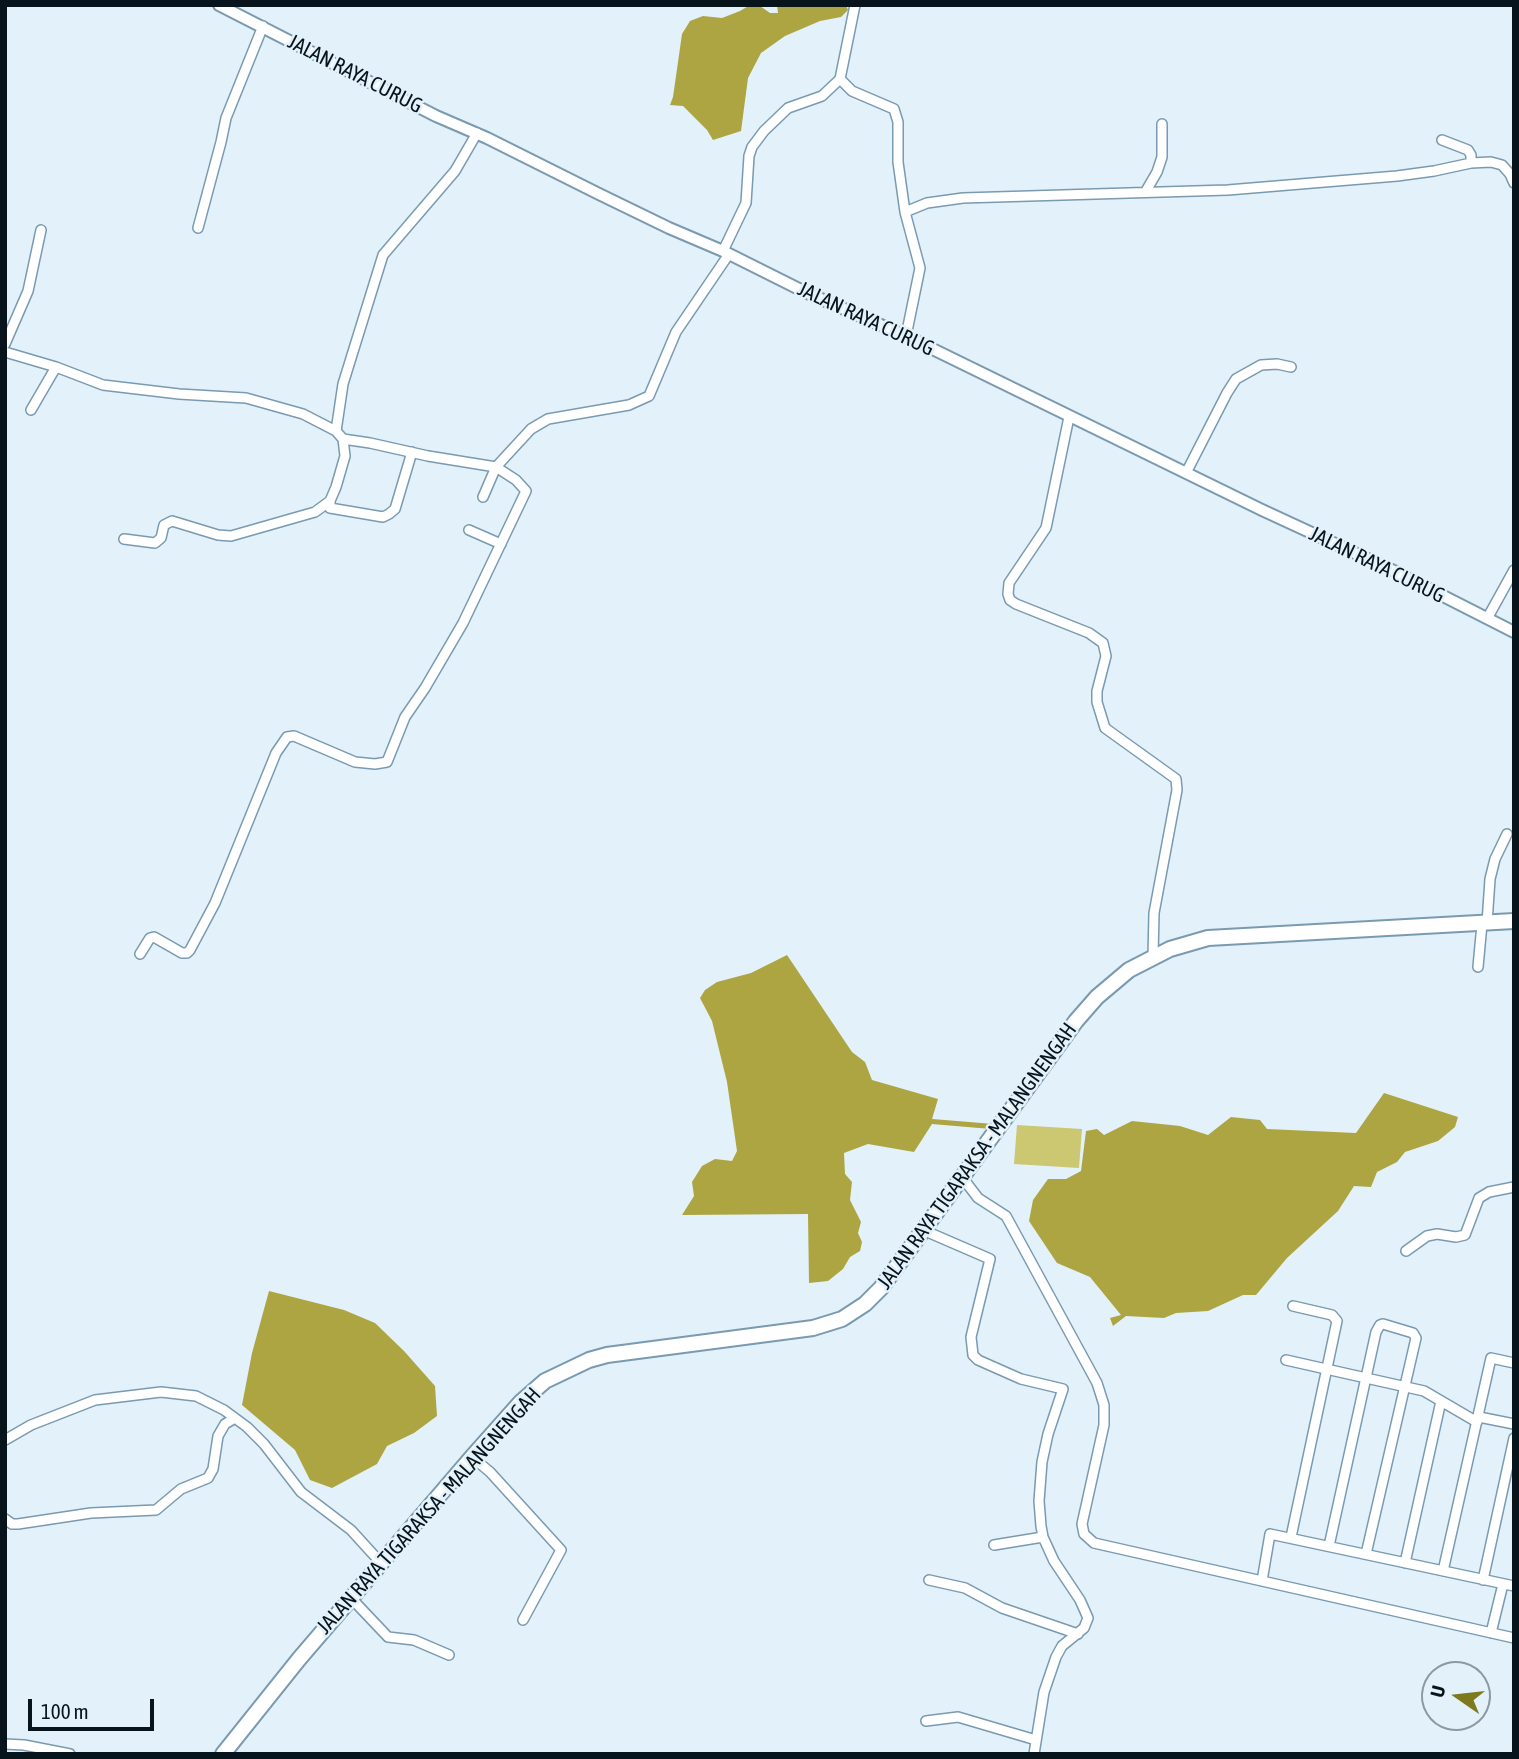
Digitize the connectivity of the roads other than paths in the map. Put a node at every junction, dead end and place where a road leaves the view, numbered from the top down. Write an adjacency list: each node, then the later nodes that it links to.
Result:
1 (219, 5): 3 (street, JALAN RAYA CURUG)
2 (855, 5): 4 (street)
3 (263, 26): 6 (street, JALAN RAYA CURUG); 12 (street)
4 (840, 79): 11 (street); 14 (street)
5 (1162, 124): 10 (street)
6 (477, 134): 14 (street, JALAN RAYA CURUG); 22 (street)
7 (1442, 140): 8 (street)
8 (1471, 163): 9 (street); 10 (street)
9 (1514, 183)
10 (1146, 191): 11 (street)
11 (905, 212): 15 (street)
12 (198, 228)
13 (41, 230): 16 (street)
14 (726, 252): 15 (street, JALAN RAYA CURUG); 25 (street)
15 (906, 336): 21 (street, JALAN RAYA CURUG)
16 (5, 344)
17 (5, 352): 18 (street)
18 (56, 367): 20 (street); 22 (street)
19 (1292, 367): 26 (street)
20 (32, 410)
21 (1069, 417): 26 (street, JALAN RAYA CURUG); 39 (street)
22 (336, 431): 23 (street)
23 (343, 439): 24 (street); 28 (street)
24 (412, 452): 25 (street); 28 (street)
25 (496, 467): 27 (street); 31 (street)
26 (1186, 473): 33 (street, JALAN RAYA CURUG)
27 (483, 497)
28 (330, 501): 30 (street)
29 (469, 530): 31 (street)
30 (124, 539)
31 (500, 544): 38 (street)
32 (1514, 570): 33 (street)
33 (1488, 617): 34 (street, JALAN RAYA CURUG)
34 (1514, 632)
35 (1507, 834): 37 (street)
36 (1514, 921): 37 (main road, JALAN RAYA TIGARAKSA - MALANGNENGAH)
37 (1484, 924): 39 (main road, JALAN RAYA TIGARAKSA - MALANGNENGAH); 40 (street)
38 (140, 954)
39 (1153, 956): 41 (main road, JALAN RAYA TIGARAKSA - MALANGNENGAH)
40 (1478, 967)
41 (962, 1177): 43 (main road, JALAN RAYA TIGARAKSA - MALANGNENGAH); 69 (street)
42 (1514, 1187): 44 (street)
43 (923, 1230): 57 (main road, JALAN RAYA TIGARAKSA - MALANGNENGAH); 59 (street)
44 (1406, 1251)
45 (1293, 1307): 48 (street)
46 (1286, 1360): 48 (street)
47 (1514, 1363): 53 (street)
48 (1326, 1369): 49 (street); 60 (street)
49 (1366, 1378): 50 (street); 50 (street); 62 (street)
50 (1404, 1387): 51 (street); 63 (street)
51 (1441, 1401): 53 (street); 65 (street)
52 (234, 1418): 56 (street); 58 (street); 64 (street)
53 (1478, 1419): 54 (street); 66 (street)
54 (1514, 1424)
55 (1514, 1438): 68 (street)
56 (5, 1440)
57 (472, 1457): 64 (main road, JALAN RAYA TIGARAKSA - MALANGNENGAH); 73 (street)
58 (5, 1519)
59 (1043, 1537): 61 (street); 75 (street)
60 (1291, 1537): 62 (street); 69 (street)
61 (994, 1545)
62 (1329, 1546): 63 (street)
63 (1366, 1554): 65 (street)
64 (381, 1563): 72 (main road, JALAN RAYA TIGARAKSA - MALANGNENGAH)
65 (1405, 1563): 66 (street)
66 (1443, 1571): 68 (street)
67 (929, 1580): 75 (street)
68 (1483, 1580): 70 (street)
69 (1262, 1581): 74 (street)
70 (1503, 1584): 71 (street); 74 (street)
71 (1514, 1586)
72 (351, 1598): 77 (street); 82 (main road, JALAN RAYA TIGARAKSA - MALANGNENGAH)
73 (523, 1620)
74 (1490, 1633): 76 (street)
75 (1078, 1634): 79 (street)
76 (1514, 1638)
77 (449, 1655)
78 (926, 1721): 79 (street)
79 (1036, 1740): 83 (street)
80 (5, 1744): 81 (street)
81 (70, 1754)
82 (223, 1754)
83 (1034, 1754)

